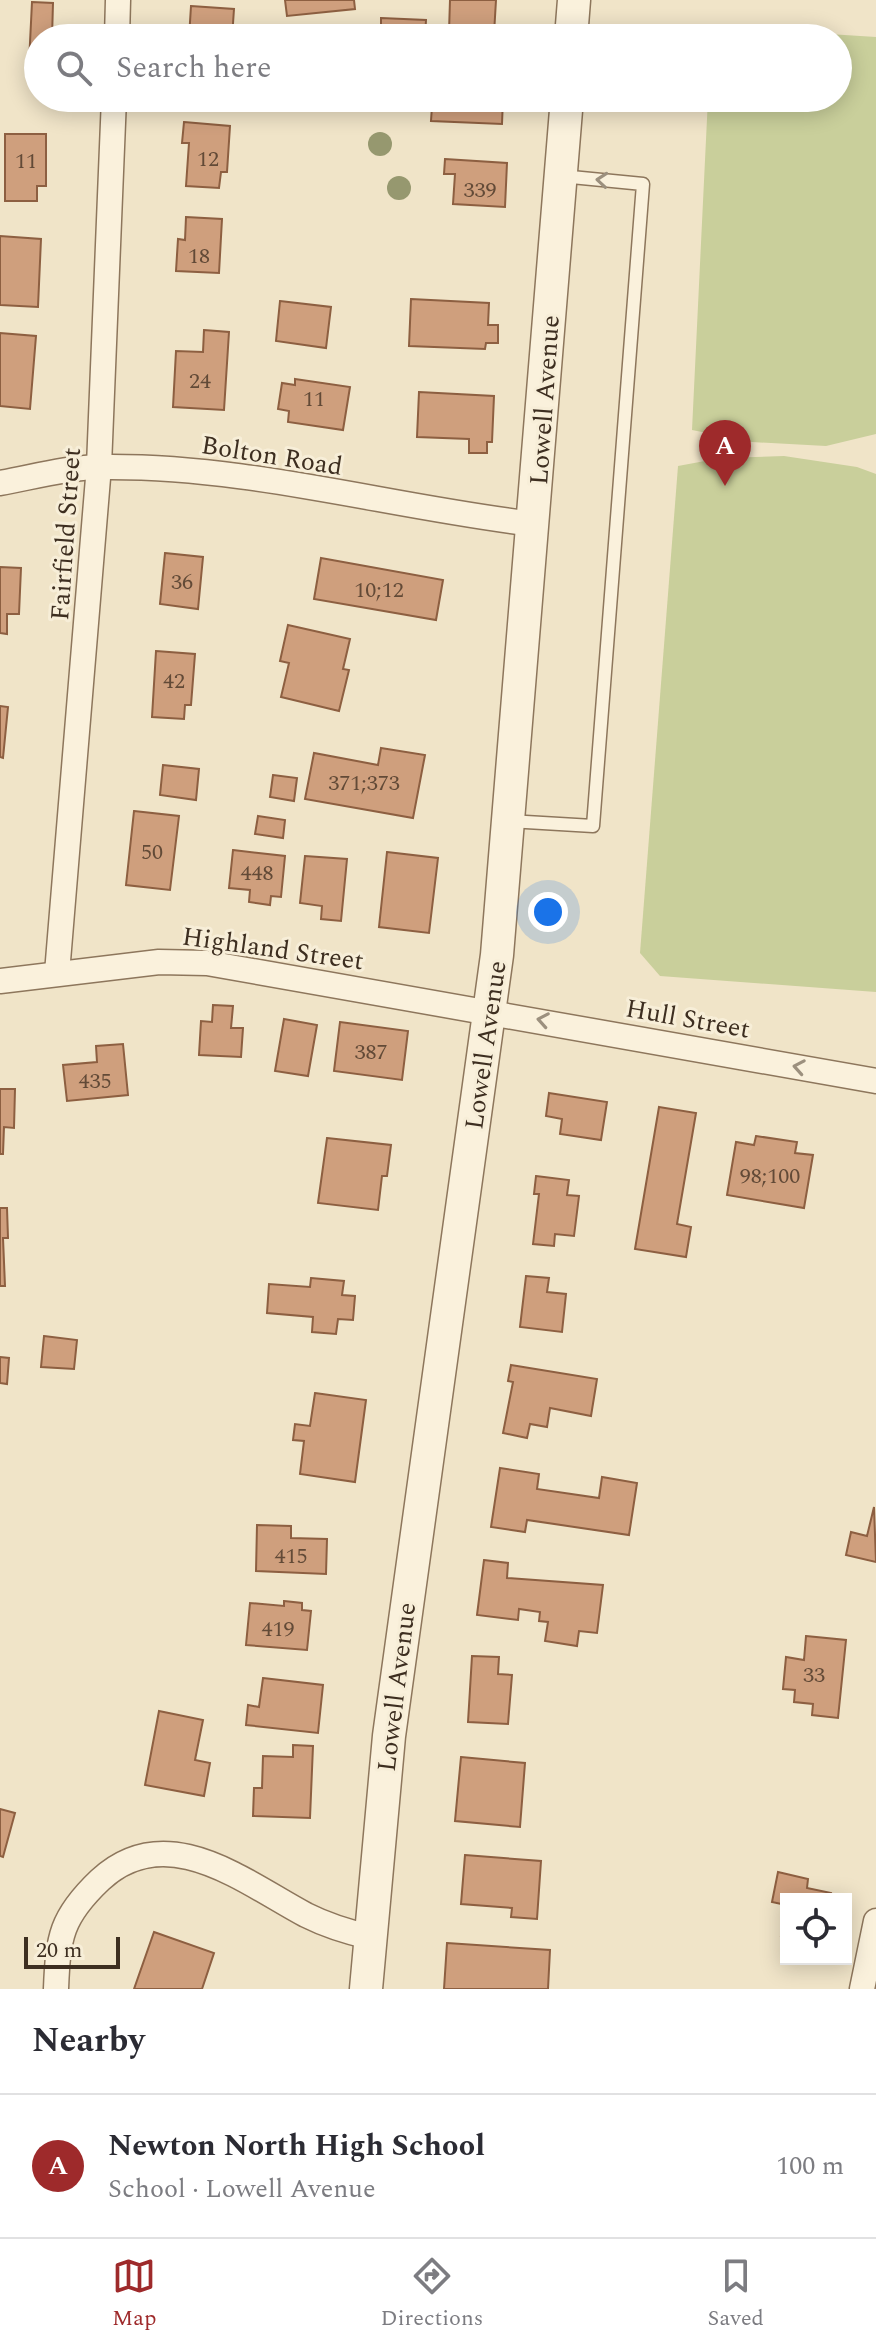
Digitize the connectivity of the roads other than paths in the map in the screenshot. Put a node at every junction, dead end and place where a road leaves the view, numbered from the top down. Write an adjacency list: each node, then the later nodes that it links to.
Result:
1 (118, 0): 3 (street)
2 (574, 0): 4 (street)
3 (117, 24)
4 (572, 24)
5 (113, 112): 8 (street, Fairfield Street)
6 (566, 112): 7 (street, Lowell Avenue)
7 (561, 176): 10 (street, Lowell Avenue); 11 (lane, one-way to 7)
8 (99, 466): 9 (street, Bolton Road); 10 (street, Bolton Road); 12 (street, Fairfield Street)
9 (0, 483)
10 (534, 524): 11 (street, Lowell Avenue)
11 (509, 821): 14 (street, Lowell Avenue)
12 (57, 973): 13 (street, Highland Street); 14 (street, Highland Street)
13 (0, 981)
14 (490, 1011): 15 (street, Hull Street, one-way to 14); 17 (street, Lowell Avenue)
15 (876, 1081)
16 (876, 1921): 20 (street)
17 (370, 1937): 18 (street); 19 (street, Lowell Avenue)
18 (56, 1989)
19 (366, 1989)
20 (862, 1989)

